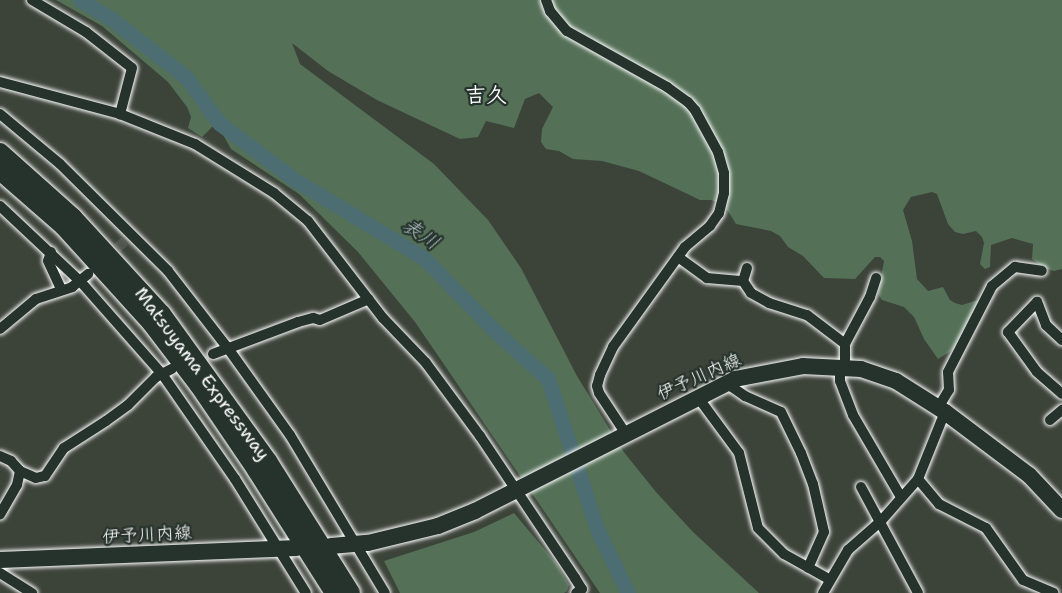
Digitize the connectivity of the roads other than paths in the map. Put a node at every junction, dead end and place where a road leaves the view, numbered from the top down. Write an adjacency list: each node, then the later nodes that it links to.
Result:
1 (32, 0): 5 (street)
2 (546, 0): 10 (street)
3 (0, 82): 5 (street)
4 (0, 114): 21 (street)
5 (120, 114): 17 (street)
6 (0, 152): 53 (highway, Matsuyama Expressway)
7 (0, 171): 52 (highway, Matsuyama Expressway)
8 (0, 206): 9 (street)
9 (51, 252): 13 (street); 16 (street)
10 (678, 257): 15 (street); 32 (street)
11 (747, 268): 15 (street)
12 (1042, 271): 29 (street)
13 (84, 278): 16 (street); 25 (street)
14 (876, 278): 20 (street)
15 (743, 281): 20 (street)
16 (61, 289): 18 (street)
17 (369, 299): 21 (street); 37 (street)
18 (0, 329)
19 (1062, 340): 27 (street)
20 (845, 344): 23 (street)
21 (228, 347): 22 (street); 42 (street)
22 (213, 354)
23 (842, 366): 26 (main road, 伊予川内線); 29 (main road, 伊予川内線); 38 (street)
24 (172, 369): 25 (street)
25 (162, 374): 34 (street); 44 (street)
26 (729, 381): 28 (main road, 伊予川内線); 46 (street)
27 (1062, 394)
28 (698, 396): 32 (main road, 伊予川内線); 46 (street)
29 (941, 410): 35 (street); 39 (main road, 伊予川内線)
30 (1062, 410): 31 (street)
31 (1050, 420)
32 (623, 435): 37 (main road, 伊予川内線)
33 (0, 456): 34 (street)
34 (20, 471): 40 (street)
35 (918, 479): 38 (street); 57 (street)
36 (861, 487): 41 (street)
37 (519, 489): 42 (main road, 伊予川内線); 49 (street)
38 (901, 497): 41 (street)
39 (1061, 508)
40 (0, 516)
41 (880, 521): 48 (street); 56 (street)
42 (354, 544): 43 (main road, 伊予川内線); 54 (street)
43 (331, 546)
44 (288, 548): 45 (main road, 伊予川内線); 51 (street)
45 (0, 560)
46 (808, 568): 48 (street)
47 (0, 573): 50 (street)
48 (829, 579): 55 (street)
49 (581, 592)
50 (32, 593)
51 (306, 593)
52 (334, 593)
53 (351, 593)
54 (385, 593)
55 (823, 593)
56 (918, 593)
57 (1053, 593)

